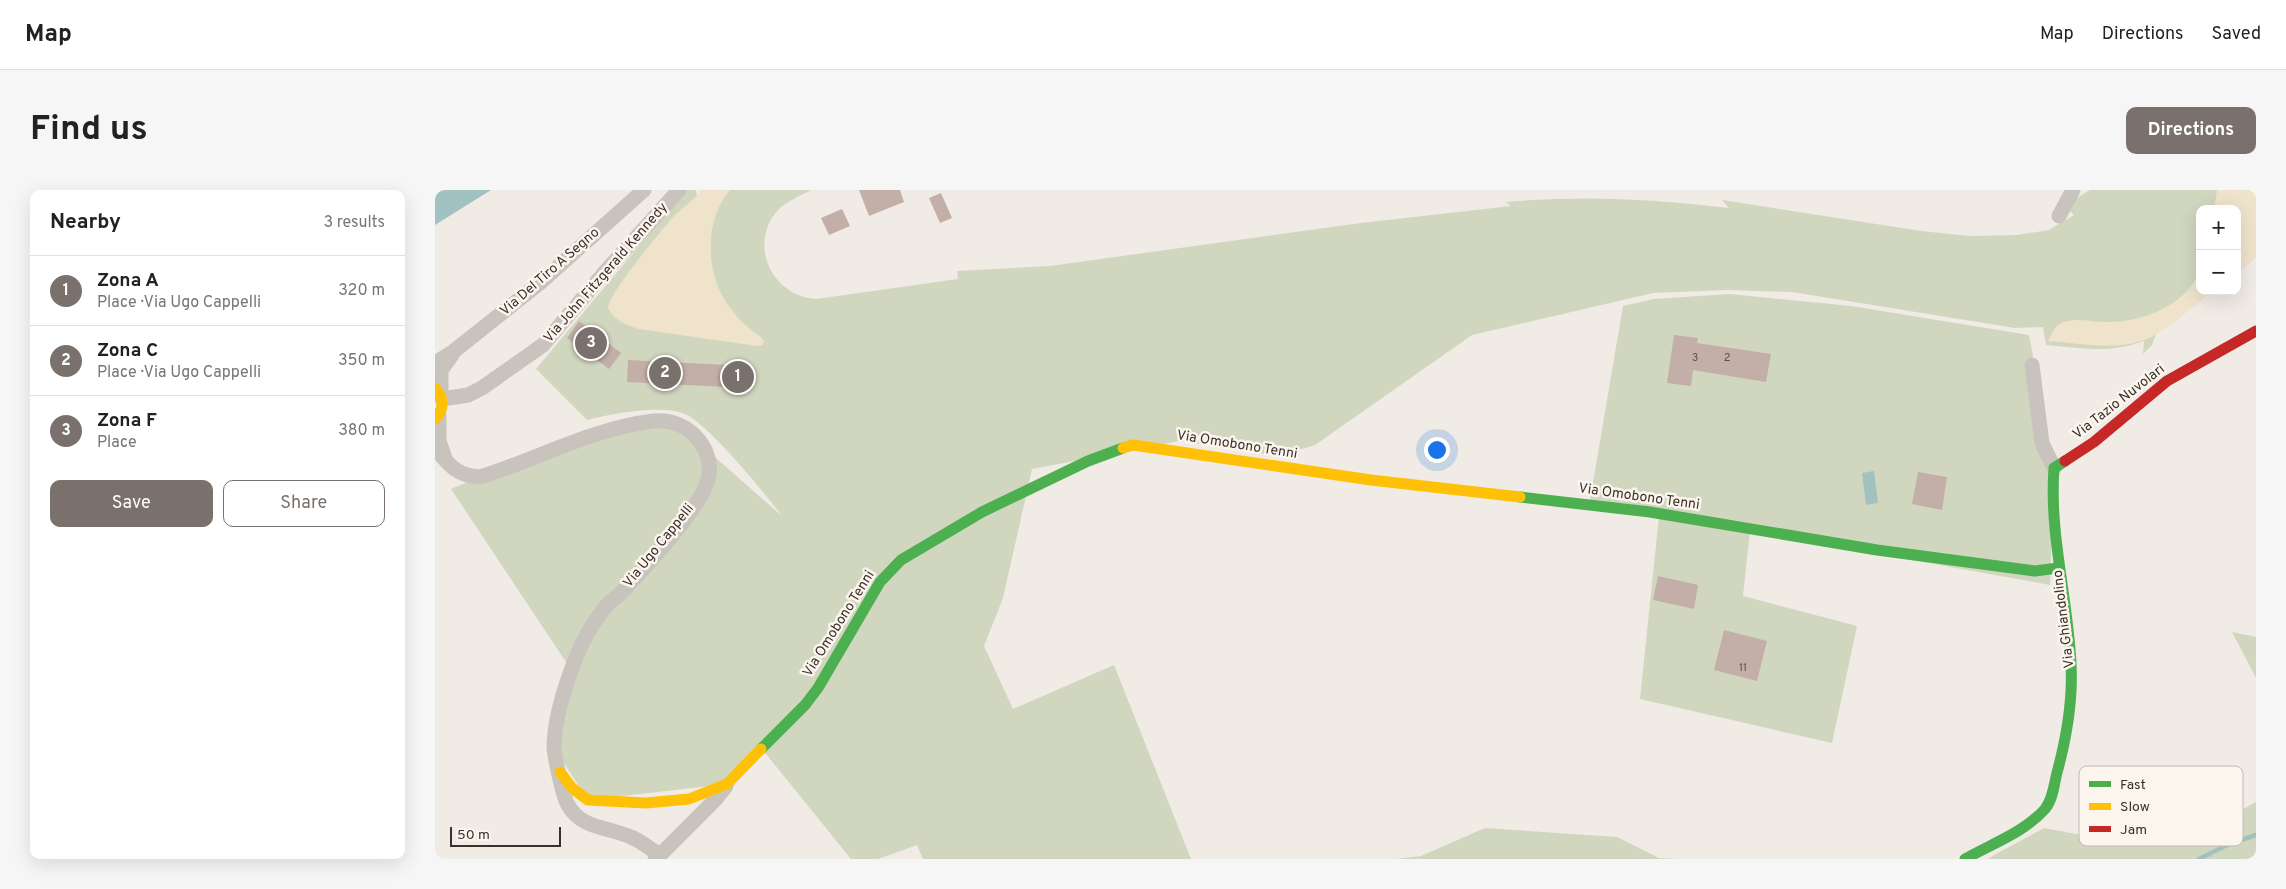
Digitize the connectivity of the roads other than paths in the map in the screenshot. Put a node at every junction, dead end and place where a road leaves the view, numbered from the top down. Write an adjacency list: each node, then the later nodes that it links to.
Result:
1 (644, 190): 6 (street, Via Del Tiro A Segno)
2 (679, 190): 9 (street, Via John Fitzgerald Kennedy)
3 (2073, 190): 4 (street)
4 (2059, 216)
5 (2256, 331): 12 (street, Via Tazio Nuvolari)
6 (454, 351): 7 (street, Via Del Tiro A Segno); 9 (street, Via Del Tiro A Segno)
7 (435, 363)
8 (2032, 365): 12 (street, Via Ghiandolino)
9 (439, 405): 11 (street)
10 (435, 448): 11 (street, Via Ugo Cappelli)
11 (446, 461): 14 (street, Via Ugo Cappelli)
12 (2054, 468): 13 (street, Via Ghiandolino)
13 (2058, 568): 15 (street, Via Omobono Tenni); 17 (street, Via Ghiandolino)
14 (560, 772): 15 (street, Via Omobono Tenni); 16 (street, Via Ugo Cappelli)
15 (727, 784): 16 (street, Via Ugo Cappelli)
16 (657, 857)
17 (1965, 859)

